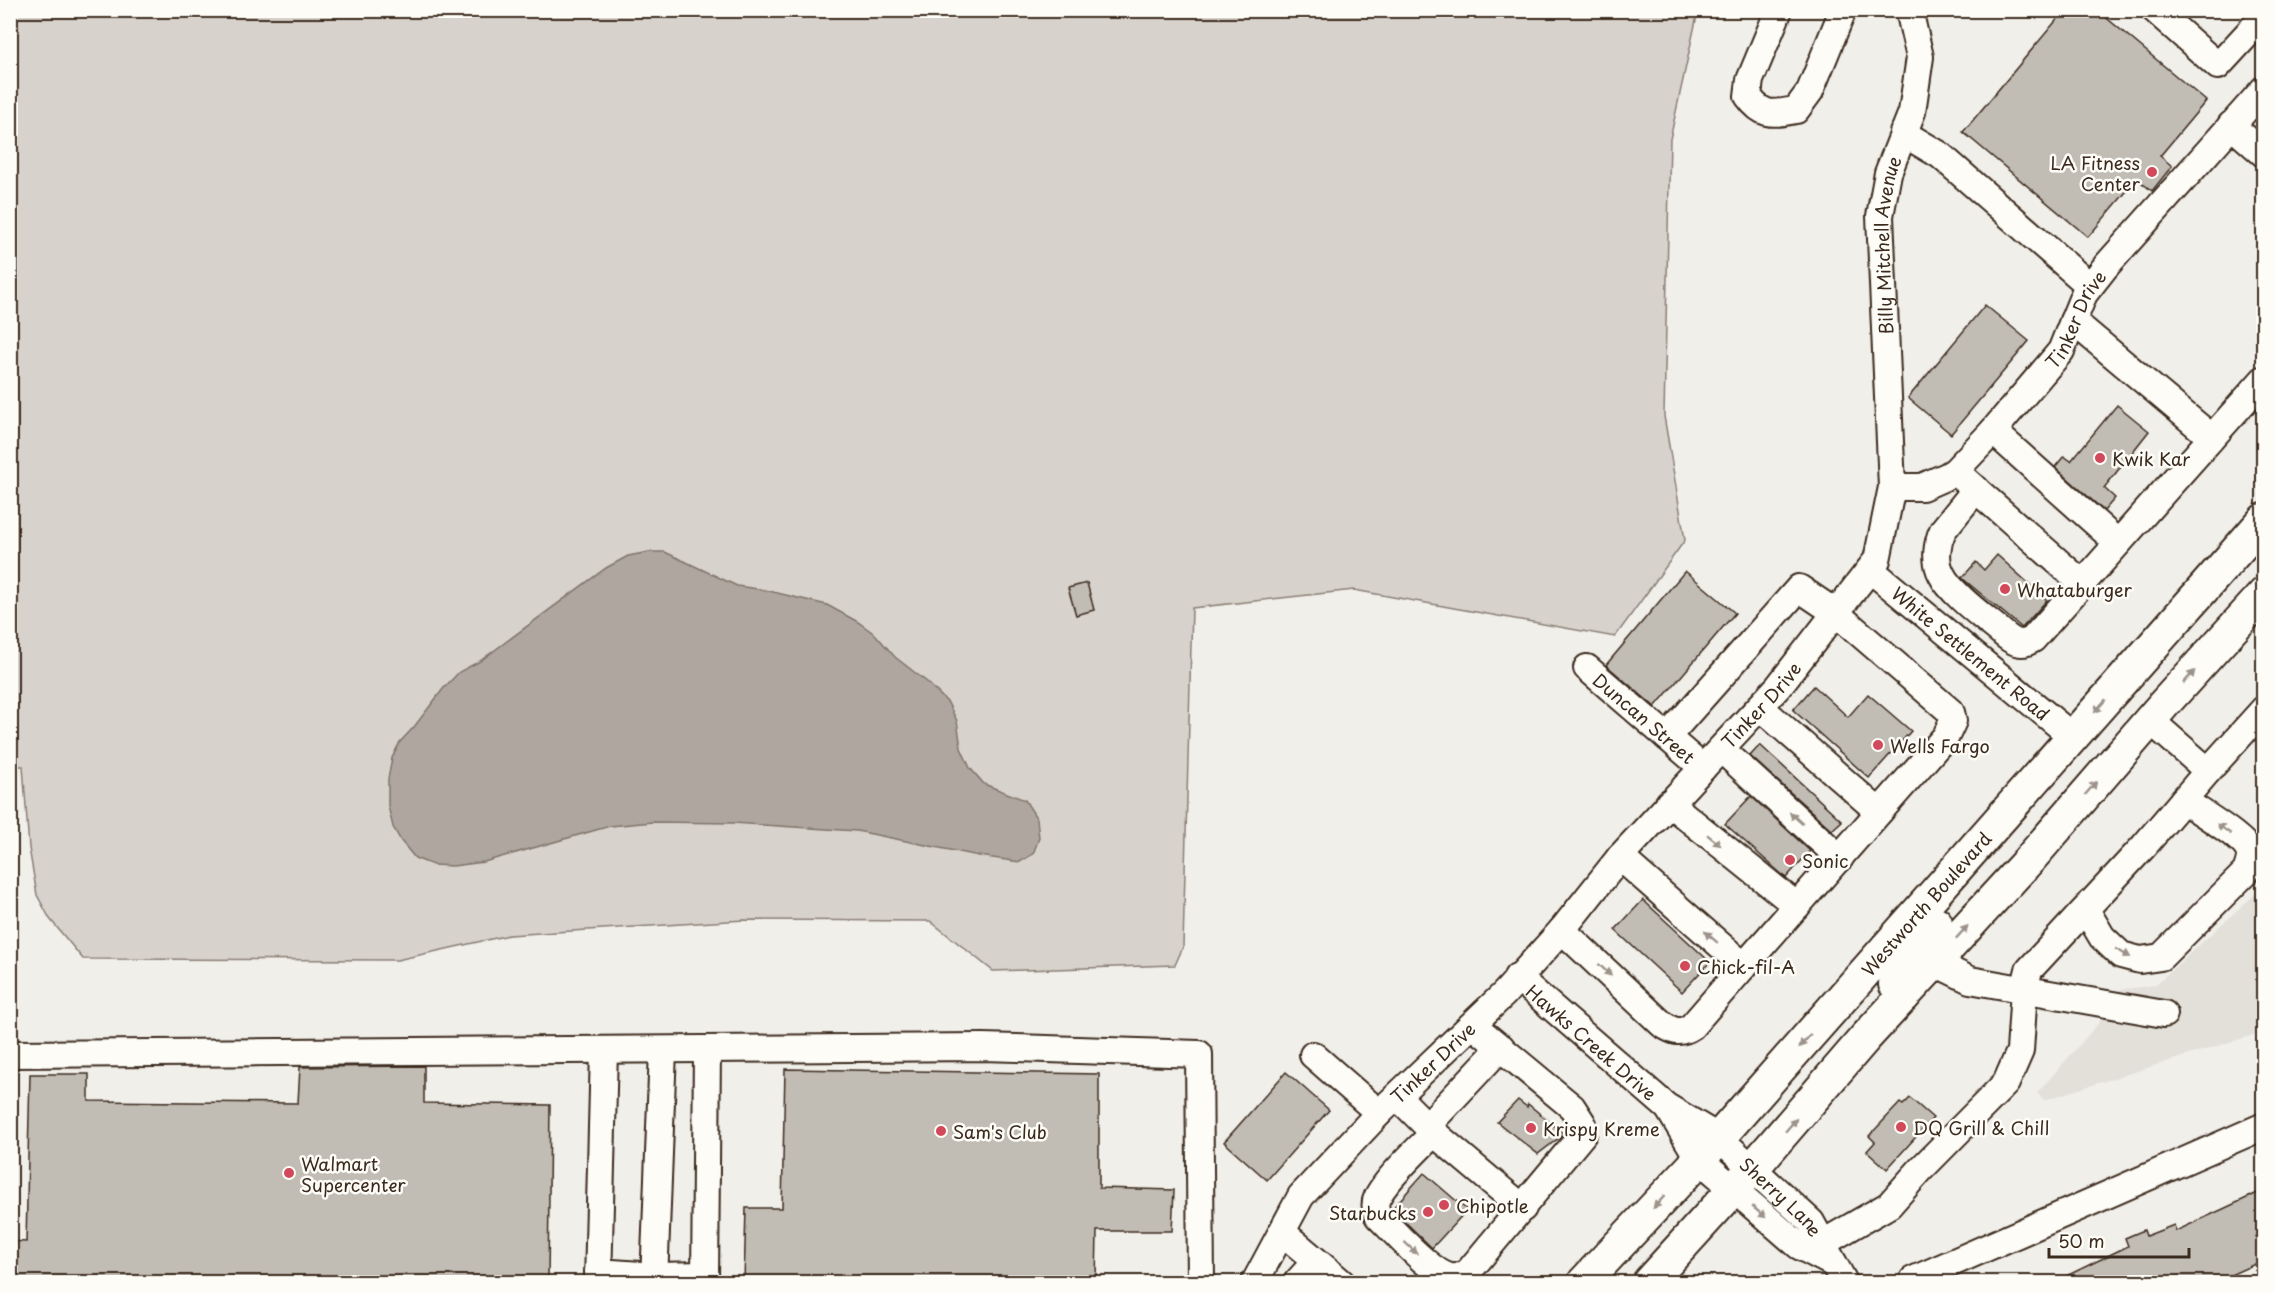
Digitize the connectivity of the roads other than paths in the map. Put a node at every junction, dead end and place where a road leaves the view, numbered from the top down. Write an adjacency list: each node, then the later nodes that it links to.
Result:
1 (1779, 10): 2 (lane)
2 (1843, 10)
3 (1909, 10): 8 (lane, Billy Mitchell Avenue)
4 (2154, 10): 5 (lane)
5 (2264, 16)
6 (2264, 89): 7 (lane, Tinker Drive)
7 (2231, 125): 9 (lane); 10 (lane, Tinker Drive)
8 (1903, 133): 10 (lane); 16 (lane, Billy Mitchell Avenue)
9 (2264, 154)
10 (2091, 286): 11 (lane, Tinker Drive)
11 (2073, 321): 13 (lane, Tinker Drive); 14 (lane)
12 (2264, 379): 14 (lane)
13 (1994, 431): 15 (lane, Tinker Drive); 19 (lane)
14 (2211, 437): 19 (lane)
15 (1955, 471): 16 (lane, Tinker Drive); 17 (lane)
16 (1892, 487): 20 (lane, Tinker Drive)
17 (1980, 493): 21 (lane); 21 (lane)
18 (2261, 523): 27 (main road); 29 (main road, Westworth Boulevard, one-way to 29)
19 (2118, 543): 21 (lane)
20 (1870, 570): 23 (lane, Tinker Drive); 29 (lane, White Settlement Road)
21 (2082, 584)
22 (2264, 594): 27 (main road, one-way to 22)
23 (1836, 613): 25 (lane, Tinker Drive); 28 (lane); 35 (lane)
24 (1587, 668): 28 (lane, Duncan Street)
25 (1760, 707): 30 (lane, Tinker Drive); 35 (lane)
26 (2264, 709): 32 (lane)
27 (2150, 720): 32 (lane); 41 (main road, one-way to 27)
28 (1667, 737): 31 (lane, Duncan Street)
29 (2073, 737): 45 (main road); 57 (main road, Westworth Boulevard, one-way to 57)
30 (1720, 749): 31 (lane, Tinker Drive); 37 (lane, one-way to 30)
31 (1703, 768): 34 (lane, Tinker Drive)
32 (2208, 771): 33 (lane)
33 (2183, 800): 39 (lane); 39 (lane, one-way to 33)
34 (1669, 804): 36 (lane, Tinker Drive); 38 (lane, one-way to 38)
35 (1879, 813): 37 (lane)
36 (1620, 857): 40 (lane, Tinker Drive); 42 (lane, one-way to 36)
37 (1840, 858): 38 (lane)
38 (1797, 906): 42 (lane)
39 (2086, 910): 44 (lane)
40 (1562, 930): 42 (lane, one-way to 42); 43 (lane, Tinker Drive)
41 (1935, 963): 44 (lane); 45 (main road)
42 (1744, 966)
43 (1517, 977): 47 (lane, Tinker Drive); 57 (lane, Hawks Creek Drive)
44 (2024, 990): 46 (lane); 61 (lane)
45 (1904, 996): 58 (main road, one-way to 45)
46 (2164, 1014)
47 (1473, 1025): 48 (lane); 54 (lane, Tinker Drive)
48 (1501, 1047): 56 (lane); 59 (lane)
49 (707, 1049): 51 (lane); 67 (lane); 69 (lane)
50 (604, 1050): 51 (lane); 52 (lane); 64 (lane)
51 (663, 1050): 66 (lane)
52 (10, 1054)
53 (1312, 1055): 54 (lane)
54 (1388, 1105): 56 (lane); 60 (lane, Tinker Drive)
55 (2264, 1126): 63 (lane)
56 (1431, 1130): 59 (lane); 65 (lane, one-way to 65)
57 (1709, 1148): 58 (lane, Sherry Lane); 72 (main road, Westworth Boulevard, one-way to 72)
58 (1743, 1179): 61 (lane, Sherry Lane); 73 (main road)
59 (1523, 1208): 65 (lane)
60 (1282, 1232): 62 (lane); 70 (lane, Tinker Drive)
61 (1834, 1263)
62 (1326, 1274): 71 (lane)
63 (1951, 1274): 68 (lane)
64 (598, 1277): 66 (lane)
65 (1451, 1278)
66 (655, 1279): 67 (lane)
67 (705, 1279)
68 (1913, 1280)
69 (1201, 1282)
70 (1255, 1282)
71 (1297, 1282)
72 (1584, 1282)
73 (1649, 1282)

